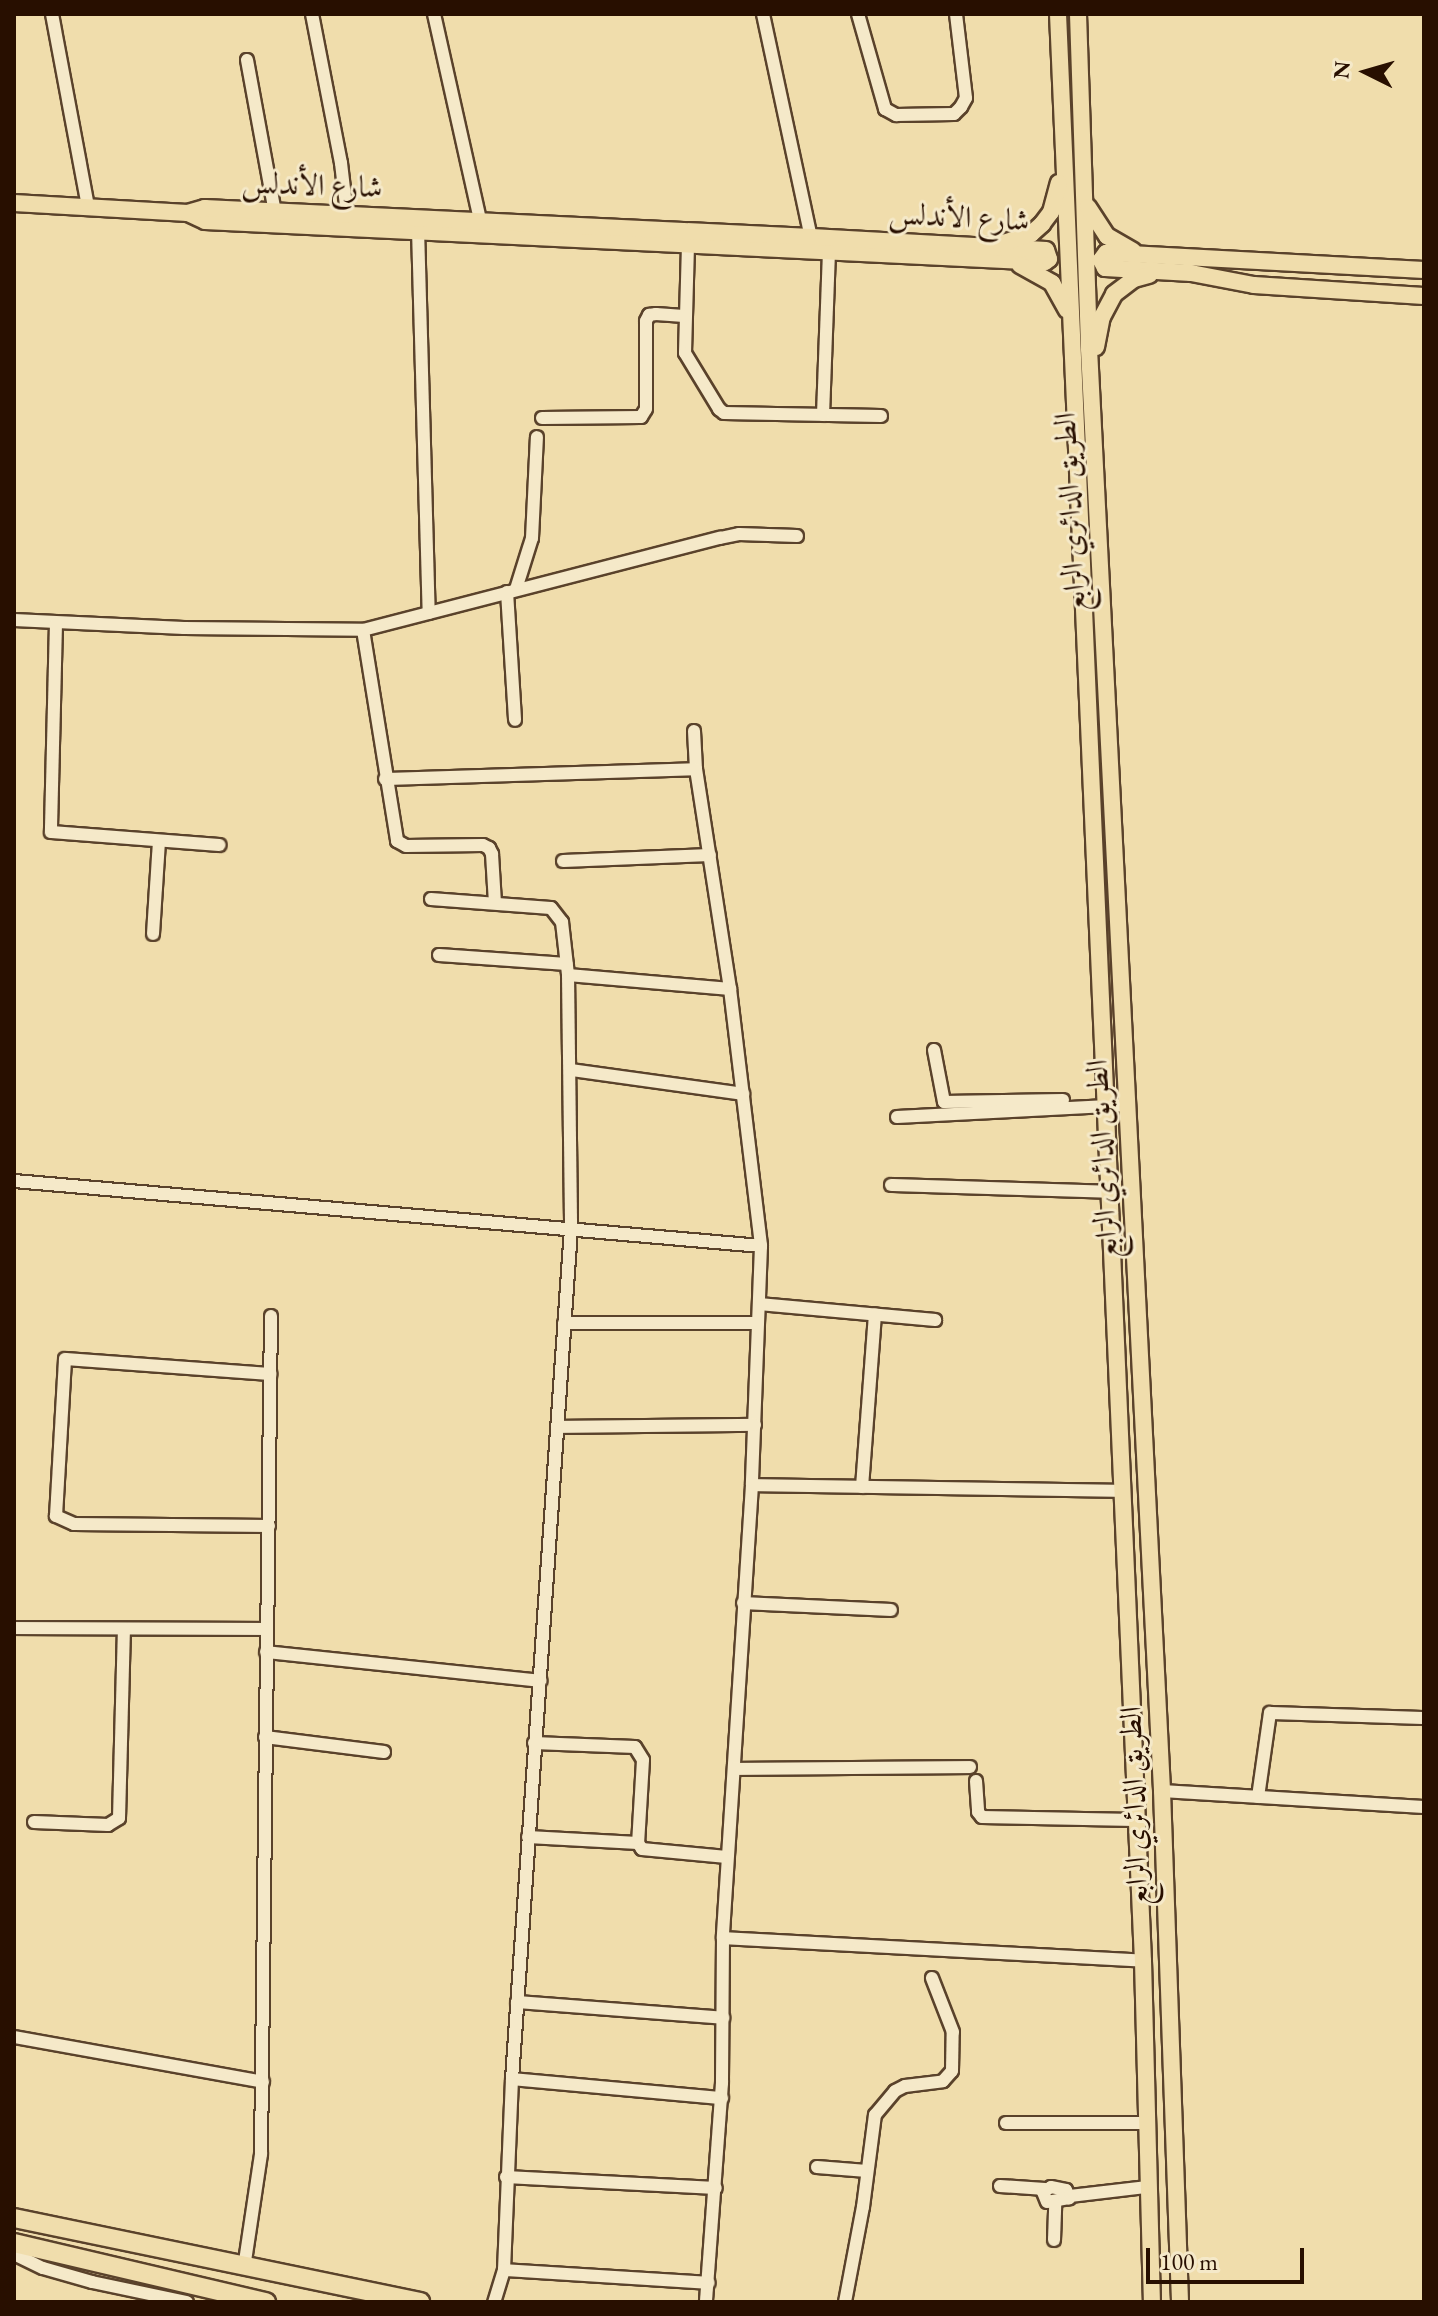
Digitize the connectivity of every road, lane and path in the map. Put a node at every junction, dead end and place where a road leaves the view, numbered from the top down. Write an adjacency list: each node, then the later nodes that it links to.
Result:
1 (52, 14): 13 (street)
2 (312, 14): 16 (street)
3 (434, 14): 17 (street)
4 (858, 14): 5 (street)
5 (956, 14)
6 (1058, 14): 10 (main road, الطريق الدائري الرابع)
7 (1078, 14): 11 (main road, الطريق الدائري الرابع)
8 (767, 15): 19 (street)
9 (247, 60): 14 (street)
10 (1064, 166): 22 (main road); 32 (main road, الطريق الدائري الرابع)
11 (1086, 202): 24 (main road); 33 (main road, الطريق الدائري الرابع)
12 (14, 203): 13 (main road, شارع الأندلس)
13 (88, 207): 15 (main road, شارع الأندلس)
14 (275, 212): 15 (main road, شارع الأندلس); 16 (main road, شارع الأندلس)
15 (188, 213): 18 (main road, شارع الأندلس)
16 (347, 214): 17 (main road, شارع الأندلس)
17 (480, 219): 20 (main road, شارع الأندلس)
18 (418, 229): 21 (main road, شارع الأندلس); 40 (street)
19 (811, 237): 20 (main road, شارع الأندلس); 22 (main road, شارع الأندلس)
20 (723, 240): 21 (main road, شارع الأندلس); 23 (main road, شارع الأندلس)
21 (688, 245): 31 (street)
22 (991, 247): 25 (main road, شارع الأندلس)
23 (829, 252): 25 (main road, شارع الأندلس); 34 (street)
24 (1141, 255): 26 (main road); 28 (main road)
25 (1007, 260): 32 (main road)
26 (1369, 268): 27 (main road); 29 (main road)
27 (1424, 270)
28 (1172, 273): 29 (main road); 33 (main road)
29 (1368, 292): 30 (main road)
30 (1424, 296)
31 (684, 316): 34 (street); 36 (street)
32 (1072, 322): 61 (main road, الطريق الدائري الرابع)
33 (1091, 376): 62 (main road, الطريق الدائري الرابع)
34 (823, 415): 35 (street)
35 (881, 416)
36 (542, 418)
37 (537, 437): 39 (street)
38 (797, 536): 39 (street)
39 (512, 590): 40 (street); 44 (street)
40 (429, 613): 43 (street)
41 (14, 620): 42 (street)
42 (56, 623): 43 (street); 48 (street)
43 (363, 630): 47 (street)
44 (515, 720)
45 (694, 731): 46 (street)
46 (696, 769): 47 (street); 50 (street)
47 (385, 779): 53 (street)
48 (159, 841): 49 (street); 54 (street)
49 (220, 845)
50 (710, 855): 51 (street); 57 (street)
51 (563, 861)
52 (431, 899): 53 (street)
53 (495, 903): 56 (street)
54 (153, 934)
55 (439, 955): 56 (street)
56 (568, 970): 57 (street); 59 (street)
57 (730, 989): 60 (street)
58 (934, 1050): 61 (street)
59 (571, 1070): 60 (street); 67 (street)
60 (743, 1094): 68 (street)
61 (1106, 1100): 62 (street); 63 (street); 66 (main road, الطريق الدائري الرابع)
62 (1127, 1105): 77 (main road, الطريق الدائري الرابع)
63 (897, 1117)
64 (14, 1181): 67 (street)
65 (891, 1185): 66 (street)
66 (1110, 1192): 76 (main road, الطريق الدائري الرابع)
67 (571, 1229): 68 (street); 73 (street)
68 (761, 1246): 69 (street)
69 (759, 1304): 70 (street); 74 (street)
70 (875, 1314): 72 (street); 81 (street)
71 (271, 1316): 75 (street)
72 (935, 1320)
73 (564, 1323): 74 (street); 79 (street)
74 (758, 1323): 78 (street)
75 (270, 1374): 83 (street); 83 (street)
76 (1120, 1420): 77 (main road); 82 (main road, الطريق الدائري الرابع)
77 (1143, 1422): 98 (main road, الطريق الدائري الرابع)
78 (755, 1425): 79 (street); 80 (street)
79 (558, 1427): 90 (street)
80 (752, 1485): 81 (street); 84 (street)
81 (862, 1487): 82 (street)
82 (1124, 1491): 101 (main road, الطريق الدائري الرابع)
83 (269, 1526): 88 (street)
84 (743, 1603): 85 (street); 96 (street)
85 (891, 1610)
86 (14, 1628): 87 (street)
87 (124, 1629): 88 (street); 102 (street)
88 (267, 1629): 89 (street)
89 (266, 1652): 90 (street); 92 (street)
90 (540, 1681): 93 (street)
91 (1424, 1718): 99 (street)
92 (265, 1737): 94 (street); 113 (street)
93 (534, 1743): 103 (street); 104 (street)
94 (384, 1752)
95 (970, 1767): 96 (street)
96 (734, 1769): 105 (street)
97 (976, 1781): 101 (street)
98 (1162, 1791): 99 (street); 142 (main road, الطريق الدائري الرابع)
99 (1258, 1797): 100 (street)
100 (1424, 1807)
101 (1135, 1820): 107 (main road, الطريق الدائري الرابع)
102 (34, 1822)
103 (528, 1837): 104 (street); 109 (street)
104 (638, 1843): 105 (street)
105 (727, 1857): 106 (street)
106 (723, 1938): 107 (street); 110 (street)
107 (1143, 1961): 116 (main road, الطريق الدائري الرابع)
108 (932, 1978): 118 (street)
109 (517, 2002): 110 (street); 112 (street)
110 (723, 2018): 114 (street)
111 (14, 2037): 113 (street)
112 (512, 2079): 114 (street); 119 (street)
113 (263, 2082): 130 (street)
114 (722, 2098): 122 (street)
115 (1006, 2123): 116 (street)
116 (1146, 2123): 121 (main road, الطريق الدائري الرابع)
117 (817, 2167): 118 (street)
118 (867, 2171): 140 (street)
119 (506, 2177): 122 (street); 131 (street)
120 (1000, 2186): 123 (street)
121 (1147, 2187): 124 (street); 141 (main road, الطريق الدائري الرابع)
122 (716, 2188): 132 (street)
123 (1045, 2189): 124 (street); 125 (street)
124 (1070, 2196): 125 (street)
125 (1055, 2203): 127 (street)
126 (14, 2218): 130 (highway)
127 (1054, 2240)
128 (14, 2243): 135 (highway)
129 (14, 2254): 134 (street)
130 (244, 2268): 133 (highway)
131 (504, 2270): 132 (street); 138 (street)
132 (709, 2283): 139 (street)
133 (343, 2287): 136 (highway); 137 (highway)
134 (187, 2302)
135 (266, 2302)
136 (384, 2302)
137 (420, 2302)
138 (494, 2302)
139 (706, 2302)
140 (845, 2302)
141 (1152, 2302)
142 (1180, 2302)

